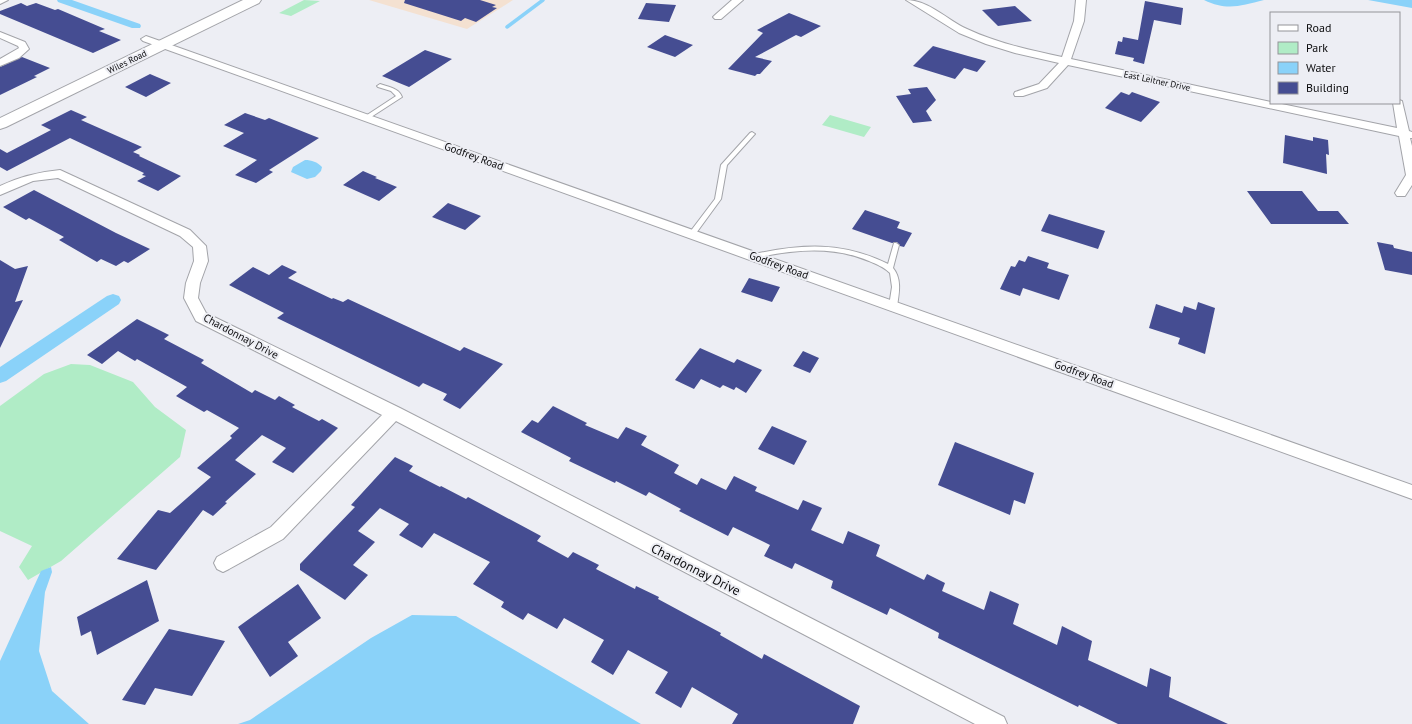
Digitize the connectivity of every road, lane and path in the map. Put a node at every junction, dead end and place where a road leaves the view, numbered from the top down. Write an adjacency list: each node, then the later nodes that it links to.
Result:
1 (3, 0): 7 (street)
2 (228, 0): 10 (main road, Wiles Road)
3 (254, 0): 11 (main road, Wiles Road)
4 (738, 0): 8 (street)
5 (911, 0): 12 (street, East Leitner Drive)
6 (1081, 0): 12 (street)
7 (0, 1)
8 (718, 17)
9 (0, 35): 13 (street)
10 (146, 39): 11 (street, Godfrey Road); 17 (main road, Wiles Road)
11 (162, 44): 18 (street, Godfrey Road); 19 (main road, Wiles Road)
12 (1065, 62): 15 (street); 21 (street, East Leitner Drive)
13 (0, 63)
14 (380, 86): 18 (lane)
15 (1019, 94)
16 (1398, 104): 21 (street)
17 (0, 108)
18 (366, 118): 24 (street, Godfrey Road)
19 (0, 124)
20 (752, 134): 24 (lane)
21 (1408, 134): 23 (street)
22 (0, 191): 29 (street, Chardonnay Drive)
23 (1401, 193)
24 (692, 234): 26 (street, Godfrey Road)
25 (896, 245): 27 (lane)
26 (754, 256): 27 (lane); 28 (street, Godfrey Road)
27 (890, 268): 28 (lane)
28 (893, 306): 30 (street, Godfrey Road)
29 (394, 414): 31 (street); 32 (street, Chardonnay Drive)
30 (1412, 492)
31 (223, 563)
32 (997, 724)

